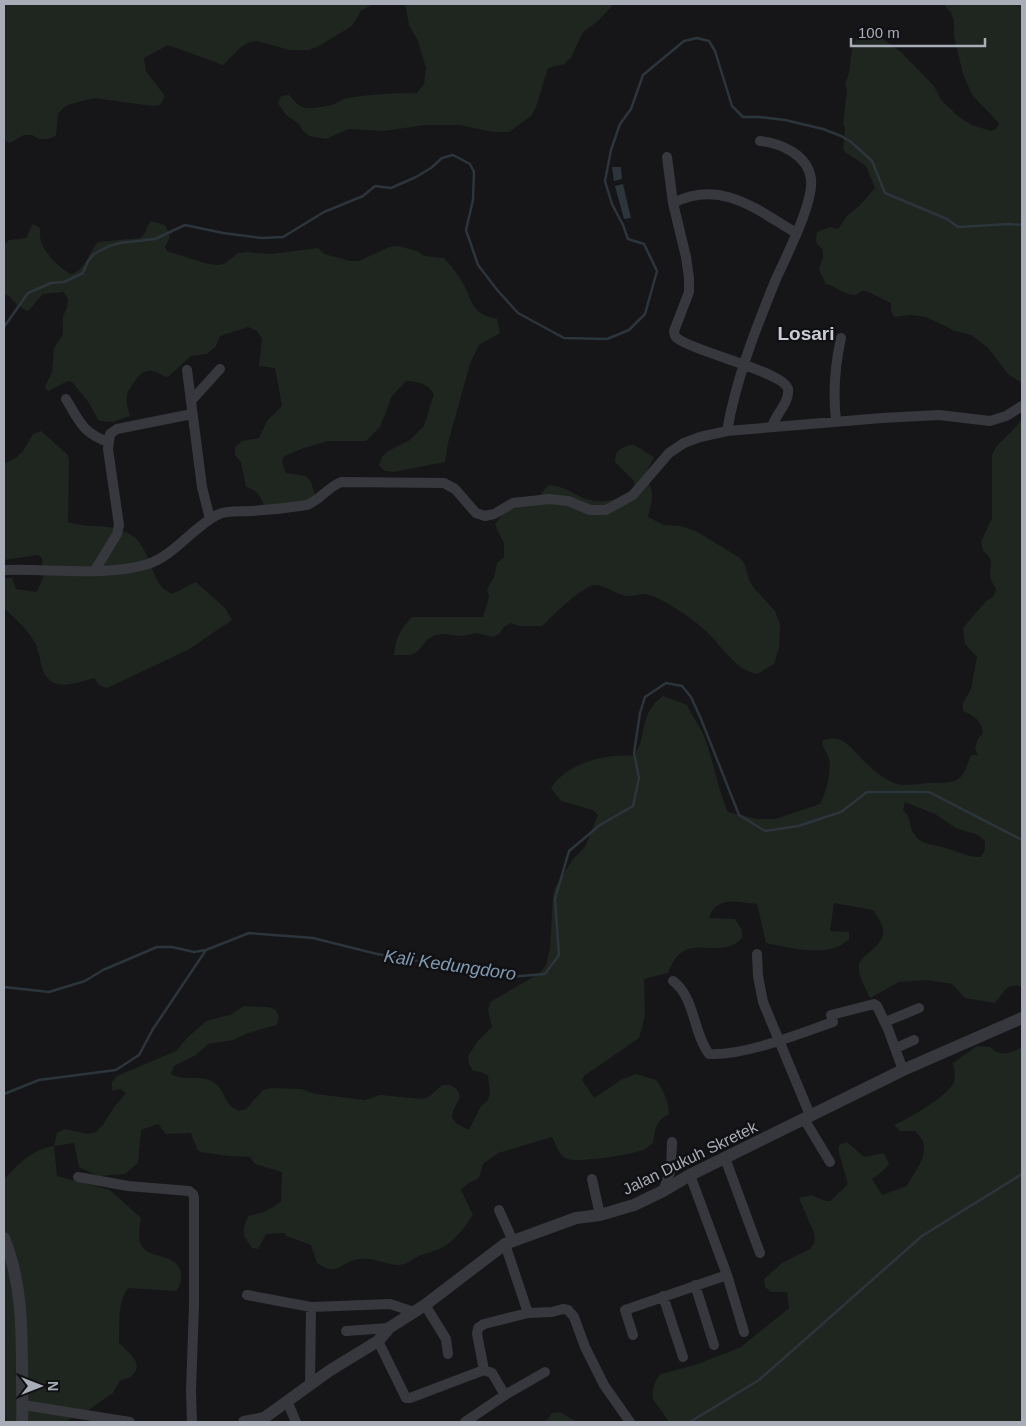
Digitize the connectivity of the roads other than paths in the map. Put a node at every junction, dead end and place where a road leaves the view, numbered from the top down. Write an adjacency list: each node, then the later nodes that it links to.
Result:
1 (760, 141): 4 (street)
2 (667, 157): 3 (street)
3 (673, 203): 4 (street); 6 (street)
4 (796, 233): 6 (street)
5 (841, 338): 13 (street)
6 (743, 365): 14 (street); 15 (street)
7 (220, 369): 10 (street)
8 (187, 370): 10 (street)
9 (66, 399): 16 (street)
10 (191, 401): 12 (street)
11 (1022, 406): 13 (street)
12 (192, 414): 16 (street); 17 (street)
13 (836, 421): 14 (street)
14 (772, 428): 15 (street)
15 (727, 431): 17 (street)
16 (108, 442): 19 (street)
17 (210, 519): 19 (street)
18 (4, 570): 19 (street)
19 (95, 570)
20 (756, 954): 25 (street)
21 (673, 981): 25 (street)
22 (919, 1008): 24 (street)
23 (1022, 1018): 28 (street, Jalan Dukuh Skretek)
24 (884, 1022): 25 (street); 27 (street)
25 (779, 1040): 29 (street)
26 (914, 1040): 27 (street)
27 (896, 1048): 28 (street)
28 (903, 1070): 29 (street, Jalan Dukuh Skretek)
29 (807, 1117): 31 (street, Jalan Dukuh Skretek); 32 (street)
30 (672, 1142): 36 (street)
31 (725, 1158): 33 (street, Jalan Dukuh Skretek); 41 (street)
32 (830, 1162)
33 (690, 1175): 36 (street, Jalan Dukuh Skretek); 42 (street)
34 (78, 1177): 67 (street)
35 (592, 1179): 38 (street)
36 (663, 1191): 38 (street, Jalan Dukuh Skretek)
37 (499, 1210): 40 (street)
38 (600, 1215): 40 (street, Jalan Dukuh Skretek)
39 (4, 1238): 63 (street)
40 (509, 1242): 46 (street, Jalan Dukuh Skretek); 49 (street)
41 (760, 1253)
42 (727, 1275): 43 (street); 52 (street)
43 (694, 1285): 45 (street); 55 (street)
44 (247, 1295): 47 (street)
45 (663, 1296): 53 (street); 57 (street)
46 (425, 1304): 48 (street, Jalan Dukuh Skretek); 56 (street)
47 (311, 1307): 48 (street); 60 (street)
48 (414, 1312): 50 (street, Jalan Dukuh Skretek)
49 (528, 1313): 58 (street); 71 (street)
50 (389, 1328): 51 (street); 54 (street, Jalan Dukuh Skretek)
51 (346, 1330)
52 (744, 1332)
53 (633, 1335)
54 (378, 1341): 58 (street); 60 (street, Jalan Dukuh Skretek)
55 (714, 1345)
56 (448, 1354)
57 (684, 1357)
58 (484, 1370): 61 (street)
59 (545, 1372): 61 (street)
60 (310, 1384): 62 (street, Jalan Dukuh Skretek)
61 (505, 1394): 70 (street)
62 (287, 1401): 68 (street, Jalan Dukuh Skretek); 69 (street)
63 (23, 1405): 64 (street); 65 (street)
64 (118, 1421): 66 (street)
65 (22, 1422)
66 (130, 1422)
67 (192, 1422)
68 (244, 1422)
69 (296, 1422)
70 (465, 1422)
71 (630, 1422)

